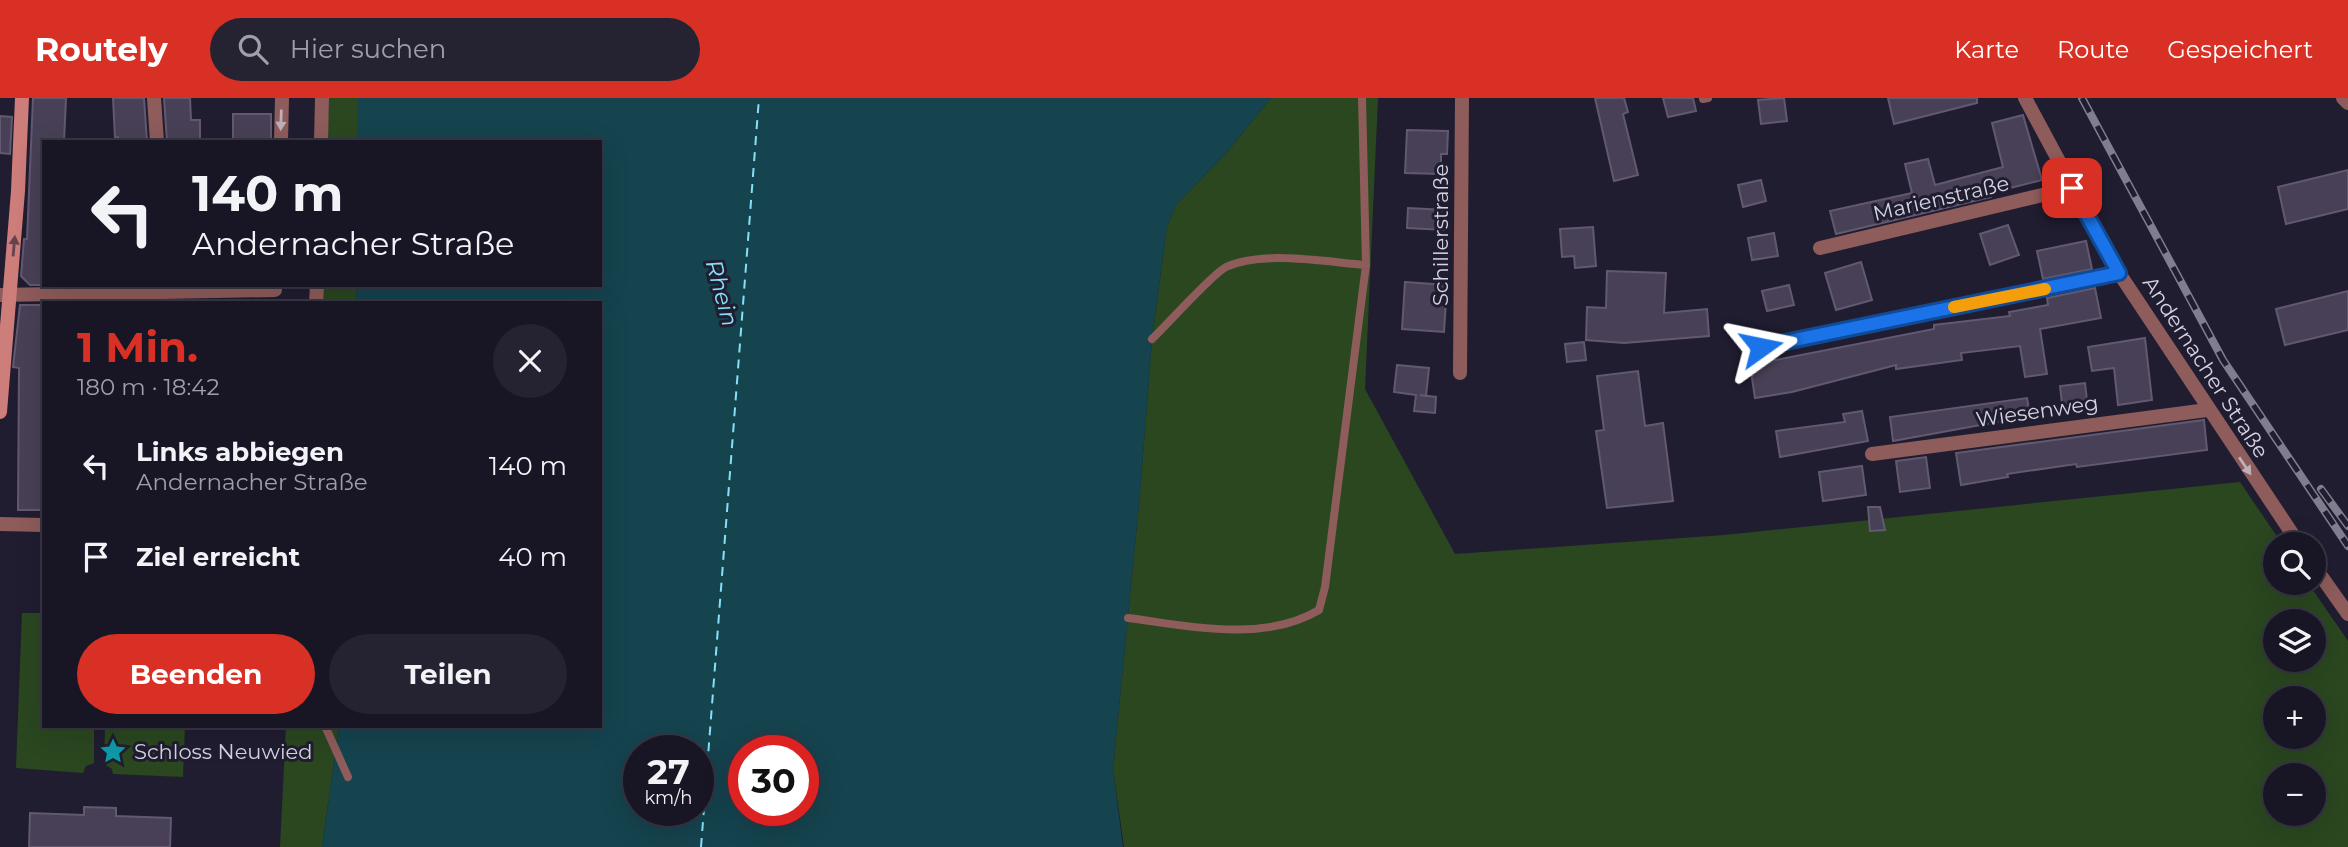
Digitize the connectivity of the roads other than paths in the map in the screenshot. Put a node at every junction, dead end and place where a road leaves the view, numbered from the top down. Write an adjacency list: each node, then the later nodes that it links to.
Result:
1 (22, 98): 19 (street, one-way to 1)
2 (154, 98): 10 (street)
3 (282, 98): 11 (street, one-way to 11)
4 (322, 98): 12 (street)
5 (1362, 98): 15 (lane)
6 (1462, 98): 22 (street, Schillerstraße)
7 (2025, 98): 13 (street, Andernacher Straße)
8 (2343, 98): 9 (street)
9 (2348, 103)
10 (157, 140)
11 (281, 140)
12 (321, 140)
13 (2072, 188): 14 (street, Marienstraße); 16 (street, Andernacher Straße)
14 (1820, 248)
15 (1366, 265): 20 (lane); 31 (lane)
16 (2119, 273): 21 (street); 23 (street, Andernacher Straße)
17 (275, 292): 18 (street)
18 (166, 293): 19 (street)
19 (5, 295): 24 (street)
20 (1152, 339)
21 (1761, 347)
22 (1460, 373)
23 (2207, 410): 25 (street, Wiesenweg); 28 (street, Andernacher Straße, one-way to 28)
24 (0, 412)
25 (1872, 454)
26 (0, 524): 27 (street)
27 (42, 525)
28 (2291, 532)
29 (2326, 583): 30 (street)
30 (2348, 614)
31 (1128, 618)
32 (327, 728): 33 (lane)
33 (348, 777)

